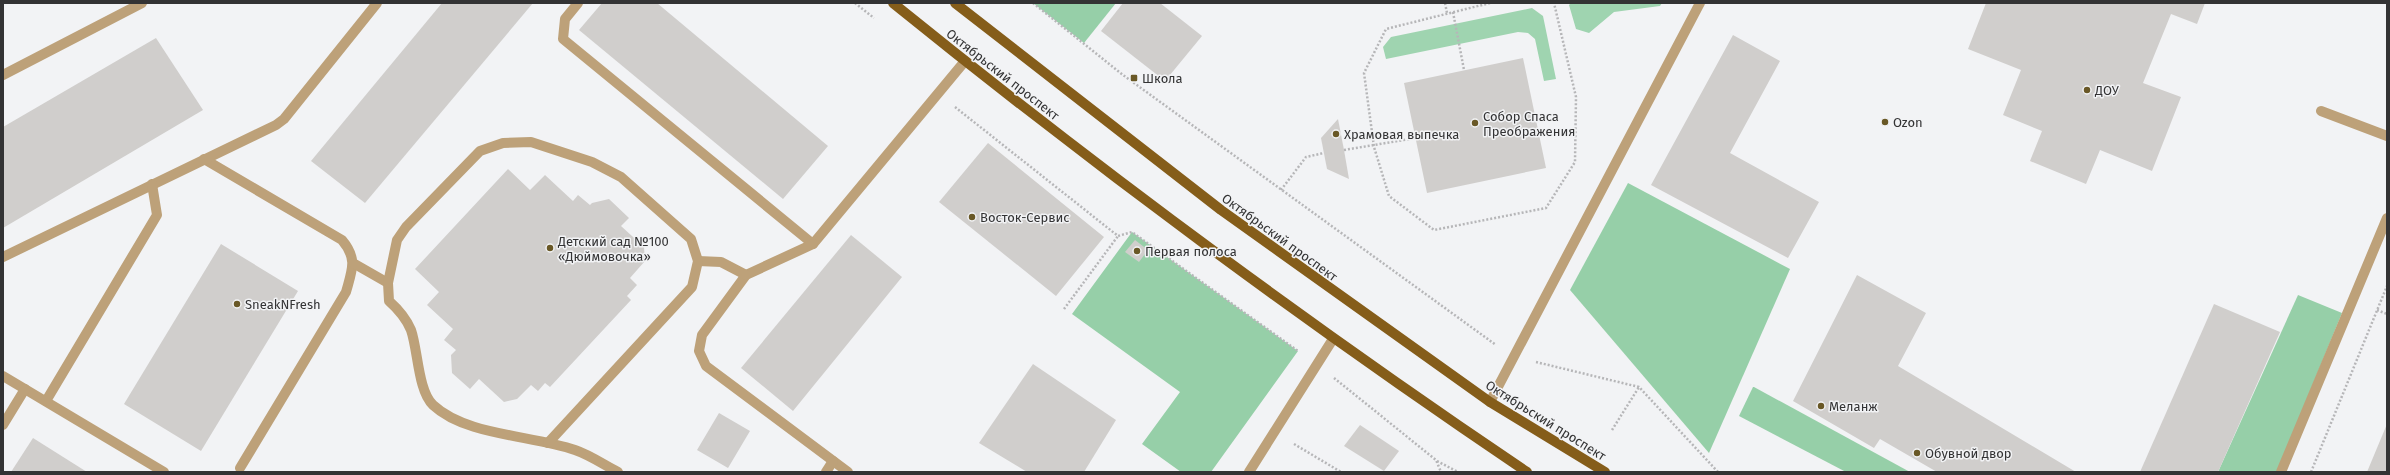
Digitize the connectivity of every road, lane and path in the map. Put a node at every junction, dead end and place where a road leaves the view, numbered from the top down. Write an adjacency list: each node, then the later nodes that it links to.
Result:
1 (142, 3): 17 (street)
2 (377, 3): 25 (street)
3 (578, 3): 30 (street)
4 (855, 3): 14 (path)
5 (893, 3): 15 (main road, Октябрьский проспект)
6 (955, 3): 47 (main road, Октябрьский проспект)
7 (1033, 3): 27 (path)
8 (1445, 3): 13 (path)
9 (1490, 3): 12 (path)
10 (1554, 3): 22 (path)
11 (1700, 3): 41 (street)
12 (1453, 12): 13 (path); 16 (path)
13 (1447, 14): 22 (path)
14 (879, 22)
15 (965, 61): 18 (street); 40 (main road, Октябрьский проспект)
16 (1464, 70)
17 (3, 75)
18 (951, 78): 29 (path); 30 (street)
19 (2320, 111): 20 (street)
20 (2387, 136)
21 (1416, 138): 22 (path)
22 (1374, 146): 23 (path)
23 (1344, 150)
24 (1324, 154): 27 (path)
25 (204, 159): 26 (street); 33 (street)
26 (152, 184): 31 (street); 46 (street)
27 (1281, 190): 41 (path)
28 (2387, 218): 66 (street)
29 (1118, 236): 37 (path); 42 (path)
30 (813, 244): 34 (street)
31 (3, 257)
32 (698, 261): 34 (street); 35 (street); 51 (street)
33 (353, 263): 35 (street); 54 (street)
34 (746, 275): 53 (street)
35 (388, 283): 51 (street)
36 (2387, 286): 38 (path)
37 (1064, 309)
38 (2377, 310): 39 (path); 67 (path)
39 (2387, 314)
40 (1333, 339): 42 (street); 63 (main road, Октябрьский проспект)
41 (1514, 357): 44 (path); 47 (street)
42 (1317, 364): 50 (street); 52 (path)
43 (3, 376): 45 (street)
44 (1639, 387): 49 (path); 65 (path)
45 (25, 389): 46 (street); 48 (street)
46 (46, 401): 55 (street)
47 (1490, 402): 64 (main road, Октябрьский проспект)
48 (3, 425)
49 (1612, 430)
50 (1274, 432): 59 (street); 60 (path)
51 (548, 443): 56 (street)
52 (1436, 460): 61 (path); 62 (path)
53 (833, 461): 57 (street); 58 (street)
54 (240, 468)
55 (164, 472)
56 (618, 472)
57 (826, 472)
58 (848, 472)
59 (1249, 472)
60 (1341, 472)
61 (1440, 472)
62 (1458, 472)
63 (1527, 472)
64 (1605, 472)
65 (1718, 472)
66 (2281, 472)
67 (2311, 472)

